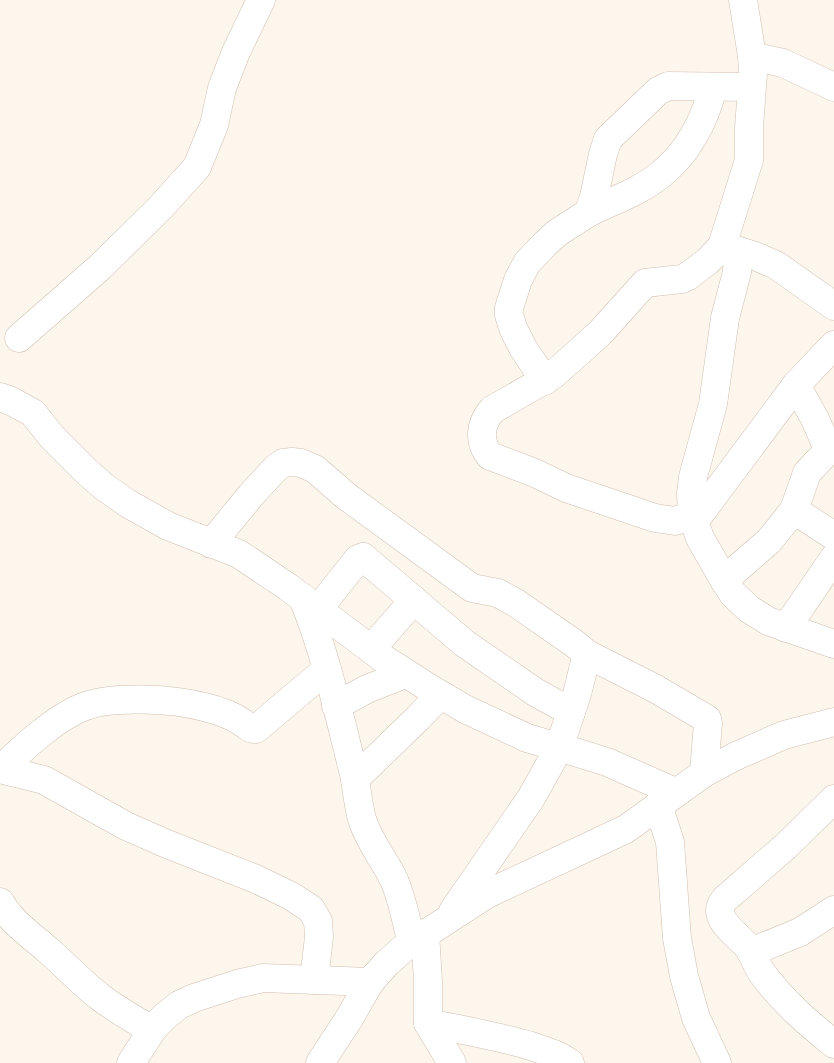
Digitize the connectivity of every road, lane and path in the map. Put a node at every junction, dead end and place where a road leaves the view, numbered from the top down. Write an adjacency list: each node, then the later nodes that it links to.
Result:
1 (261, 0): 10 (street)
2 (743, 0): 3 (street)
3 (752, 56): 4 (street); 6 (street)
4 (751, 87): 5 (street); 8 (street)
5 (713, 88): 7 (street); 7 (street)
6 (834, 88)
7 (588, 213): 12 (street)
8 (730, 248): 9 (street); 12 (street); 17 (street)
9 (834, 306)
10 (19, 338)
11 (834, 345): 13 (street)
12 (545, 381): 17 (street)
13 (796, 385): 15 (street); 17 (street)
14 (0, 397): 19 (street)
15 (831, 447): 16 (street)
16 (794, 510): 18 (street); 21 (street)
17 (693, 518): 21 (street)
18 (834, 536)
19 (211, 544): 23 (street); 27 (street)
20 (834, 558): 24 (street)
21 (724, 580): 24 (street)
22 (414, 600): 23 (street); 26 (street); 32 (street)
23 (310, 604): 26 (street); 28 (street)
24 (786, 628): 25 (street)
25 (834, 644)
26 (371, 650): 29 (street)
27 (587, 654): 32 (street); 36 (street)
28 (327, 669): 31 (street); 35 (street)
29 (405, 674): 30 (street); 31 (street)
30 (440, 694): 34 (street); 37 (street)
31 (336, 706): 37 (street)
32 (571, 712): 34 (street)
33 (834, 722): 36 (street)
34 (559, 748): 38 (street); 42 (street)
35 (1, 769): 44 (street)
36 (704, 773): 38 (street)
37 (355, 779): 42 (street)
38 (667, 799): 42 (street); 53 (street)
39 (834, 799): 43 (street)
40 (0, 902): 47 (street)
41 (834, 910): 43 (street)
42 (428, 932): 45 (street); 46 (street)
43 (751, 952): 48 (street)
44 (314, 980): 45 (street); 47 (street)
45 (370, 982): 50 (street)
46 (428, 1023): 51 (street); 52 (street)
47 (152, 1030): 49 (street)
48 (834, 1044)
49 (131, 1063)
50 (320, 1063)
51 (452, 1063)
52 (570, 1063)
53 (717, 1063)

